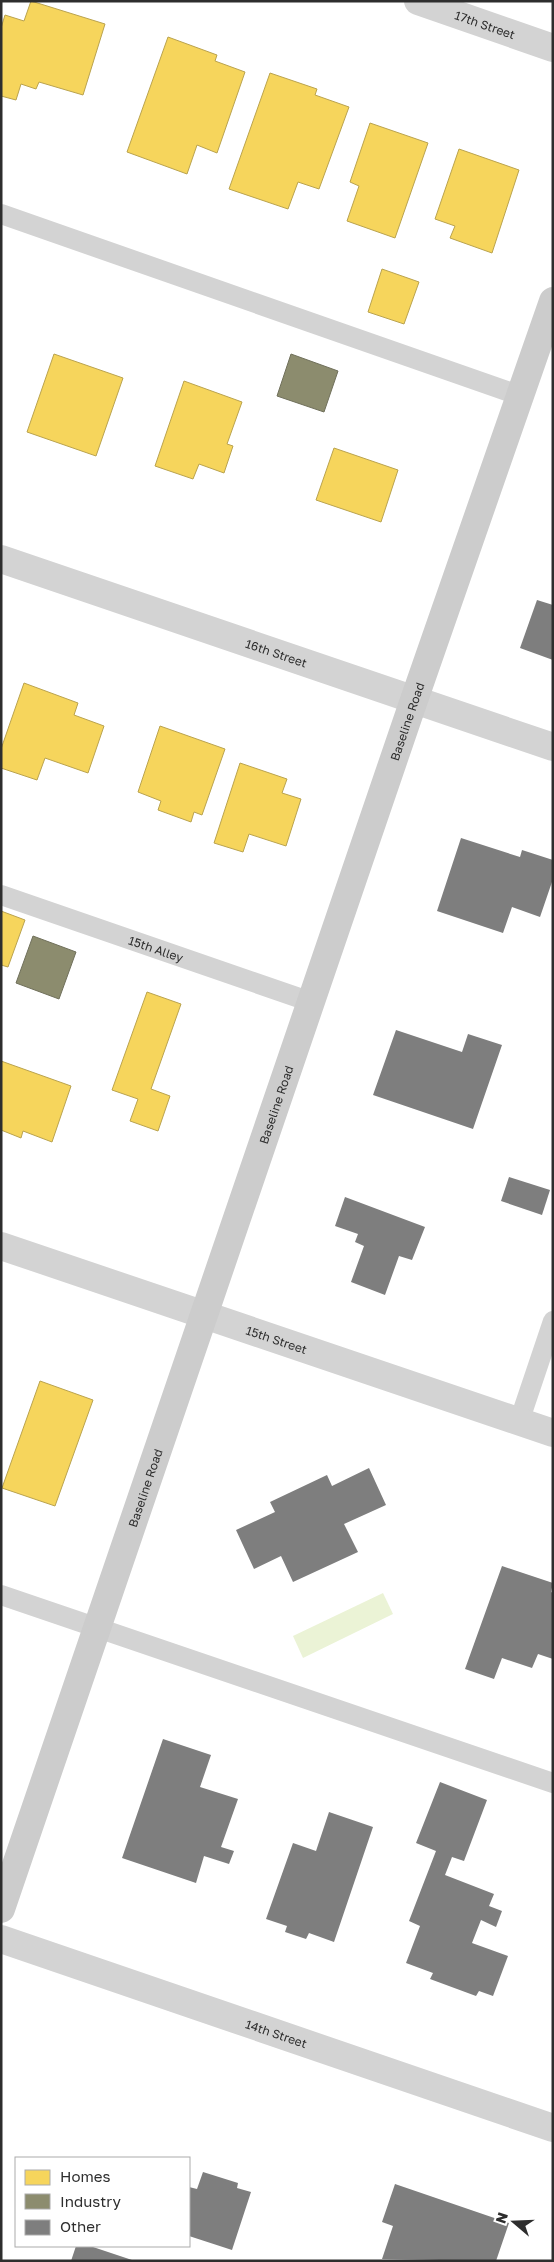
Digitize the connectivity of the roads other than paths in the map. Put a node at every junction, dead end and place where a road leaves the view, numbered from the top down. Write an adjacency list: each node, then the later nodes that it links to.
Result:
1 (418, 1): 2 (street, 17th Street)
2 (553, 48)
3 (1, 214): 5 (lane)
4 (553, 301): 5 (street, Baseline Road)
5 (520, 396): 7 (street, Baseline Road)
6 (1, 559): 7 (street, 16th Street)
7 (414, 700): 8 (street, 16th Street); 10 (street, Baseline Road)
8 (553, 747)
9 (1, 895): 10 (lane, 15th Alley)
10 (311, 1002): 12 (street, Baseline Road)
11 (1, 1246): 12 (street, 15th Street)
12 (205, 1315): 14 (street, 15th Street); 17 (street, Baseline Road)
13 (553, 1321): 14 (lane)
14 (519, 1422): 15 (street, 15th Street)
15 (553, 1433)
16 (1, 1595): 17 (lane)
17 (97, 1628): 18 (lane); 19 (street, Baseline Road)
18 (553, 1783)
19 (1, 1909)
20 (1, 1939): 21 (street, 14th Street)
21 (553, 2128)

